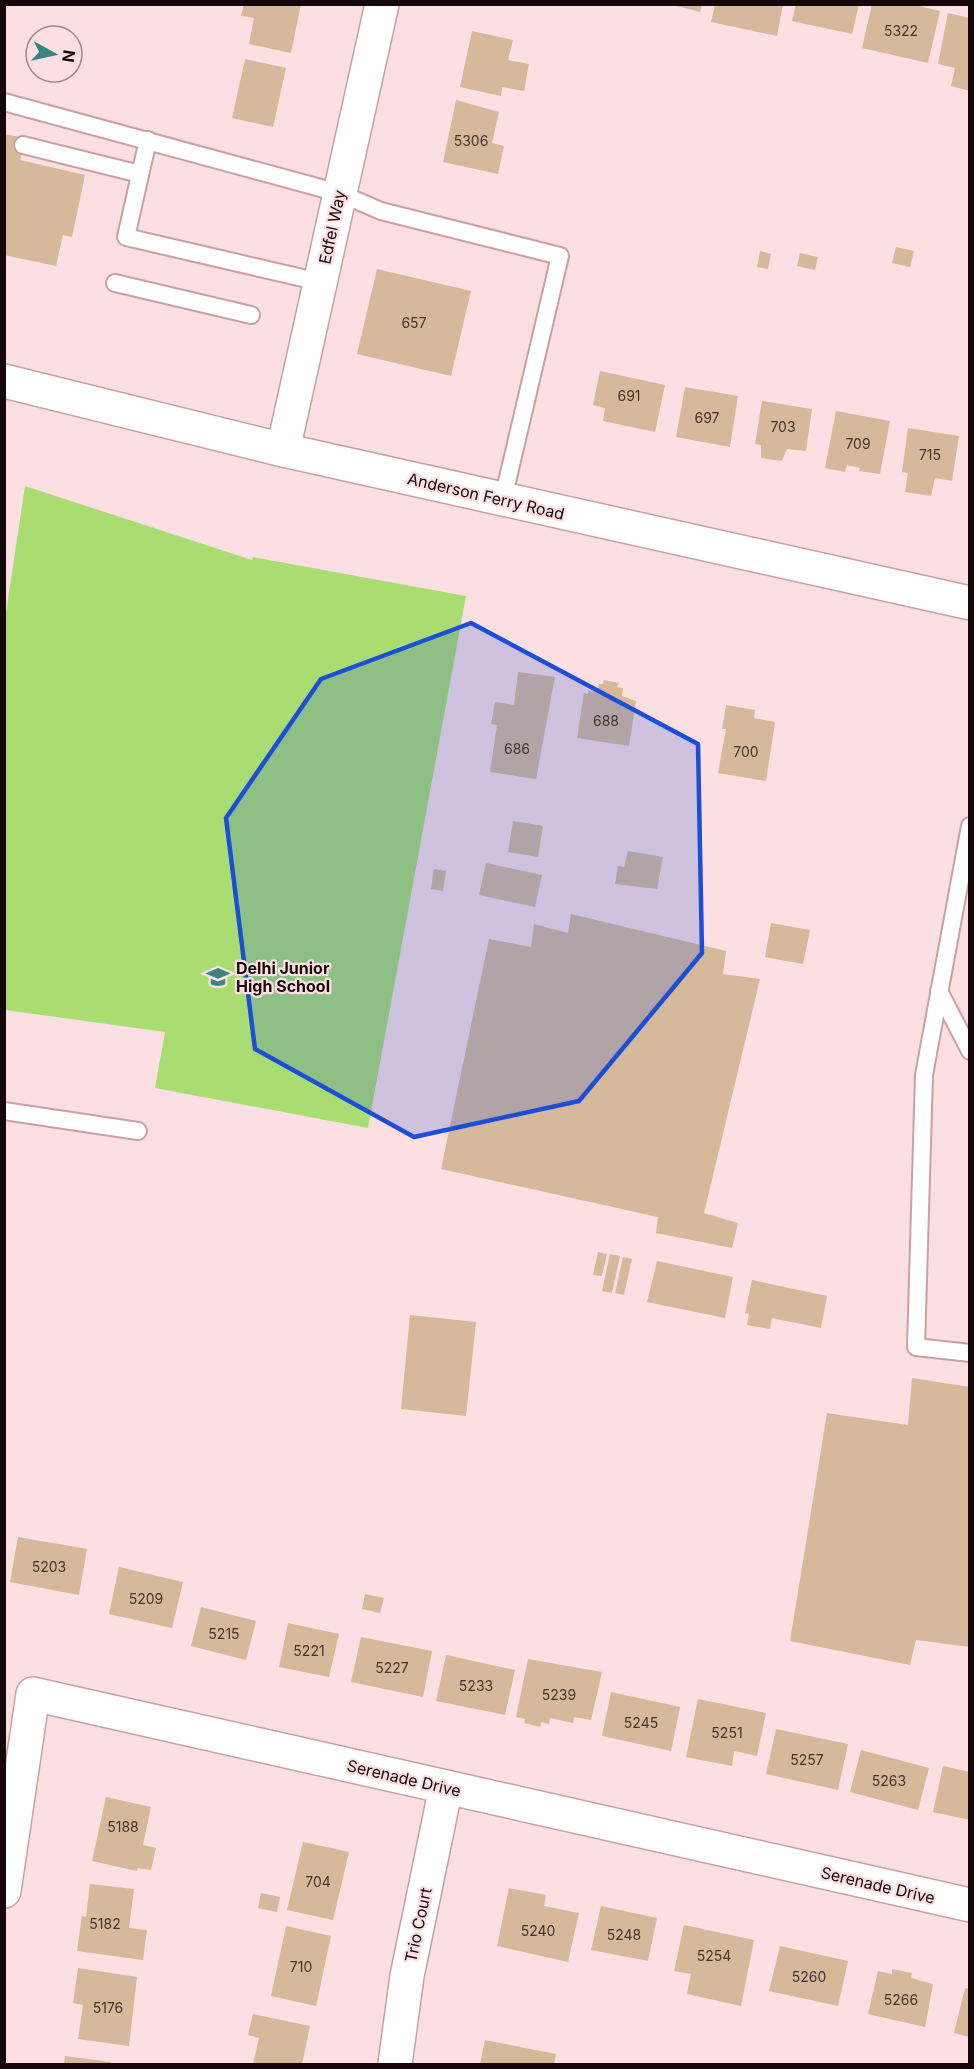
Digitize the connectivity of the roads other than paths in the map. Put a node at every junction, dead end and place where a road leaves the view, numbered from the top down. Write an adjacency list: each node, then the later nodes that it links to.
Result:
1 (382, 4): 6 (street, Edfel Way)
2 (4, 102): 3 (lane)
3 (148, 140): 5 (lane); 6 (lane)
4 (23, 145): 5 (lane)
5 (140, 174): 7 (lane)
6 (339, 194): 7 (street, Edfel Way); 12 (lane)
7 (320, 282): 11 (street, Edfel Way)
8 (115, 283): 9 (lane)
9 (251, 315)
10 (4, 381): 11 (street, Anderson Ferry Road)
11 (283, 450): 12 (street, Anderson Ferry Road)
12 (503, 499): 13 (street, Anderson Ferry Road)
13 (969, 603)
14 (969, 826): 15 (lane)
15 (939, 992): 16 (lane); 19 (lane)
16 (969, 1051)
17 (4, 1111): 18 (lane)
18 (138, 1131)
19 (969, 1353)
20 (446, 1787): 21 (street, Serenade Drive); 22 (street, Serenade Drive); 23 (street, Trio Court)
21 (4, 1891)
22 (969, 1905)
23 (394, 2064)

